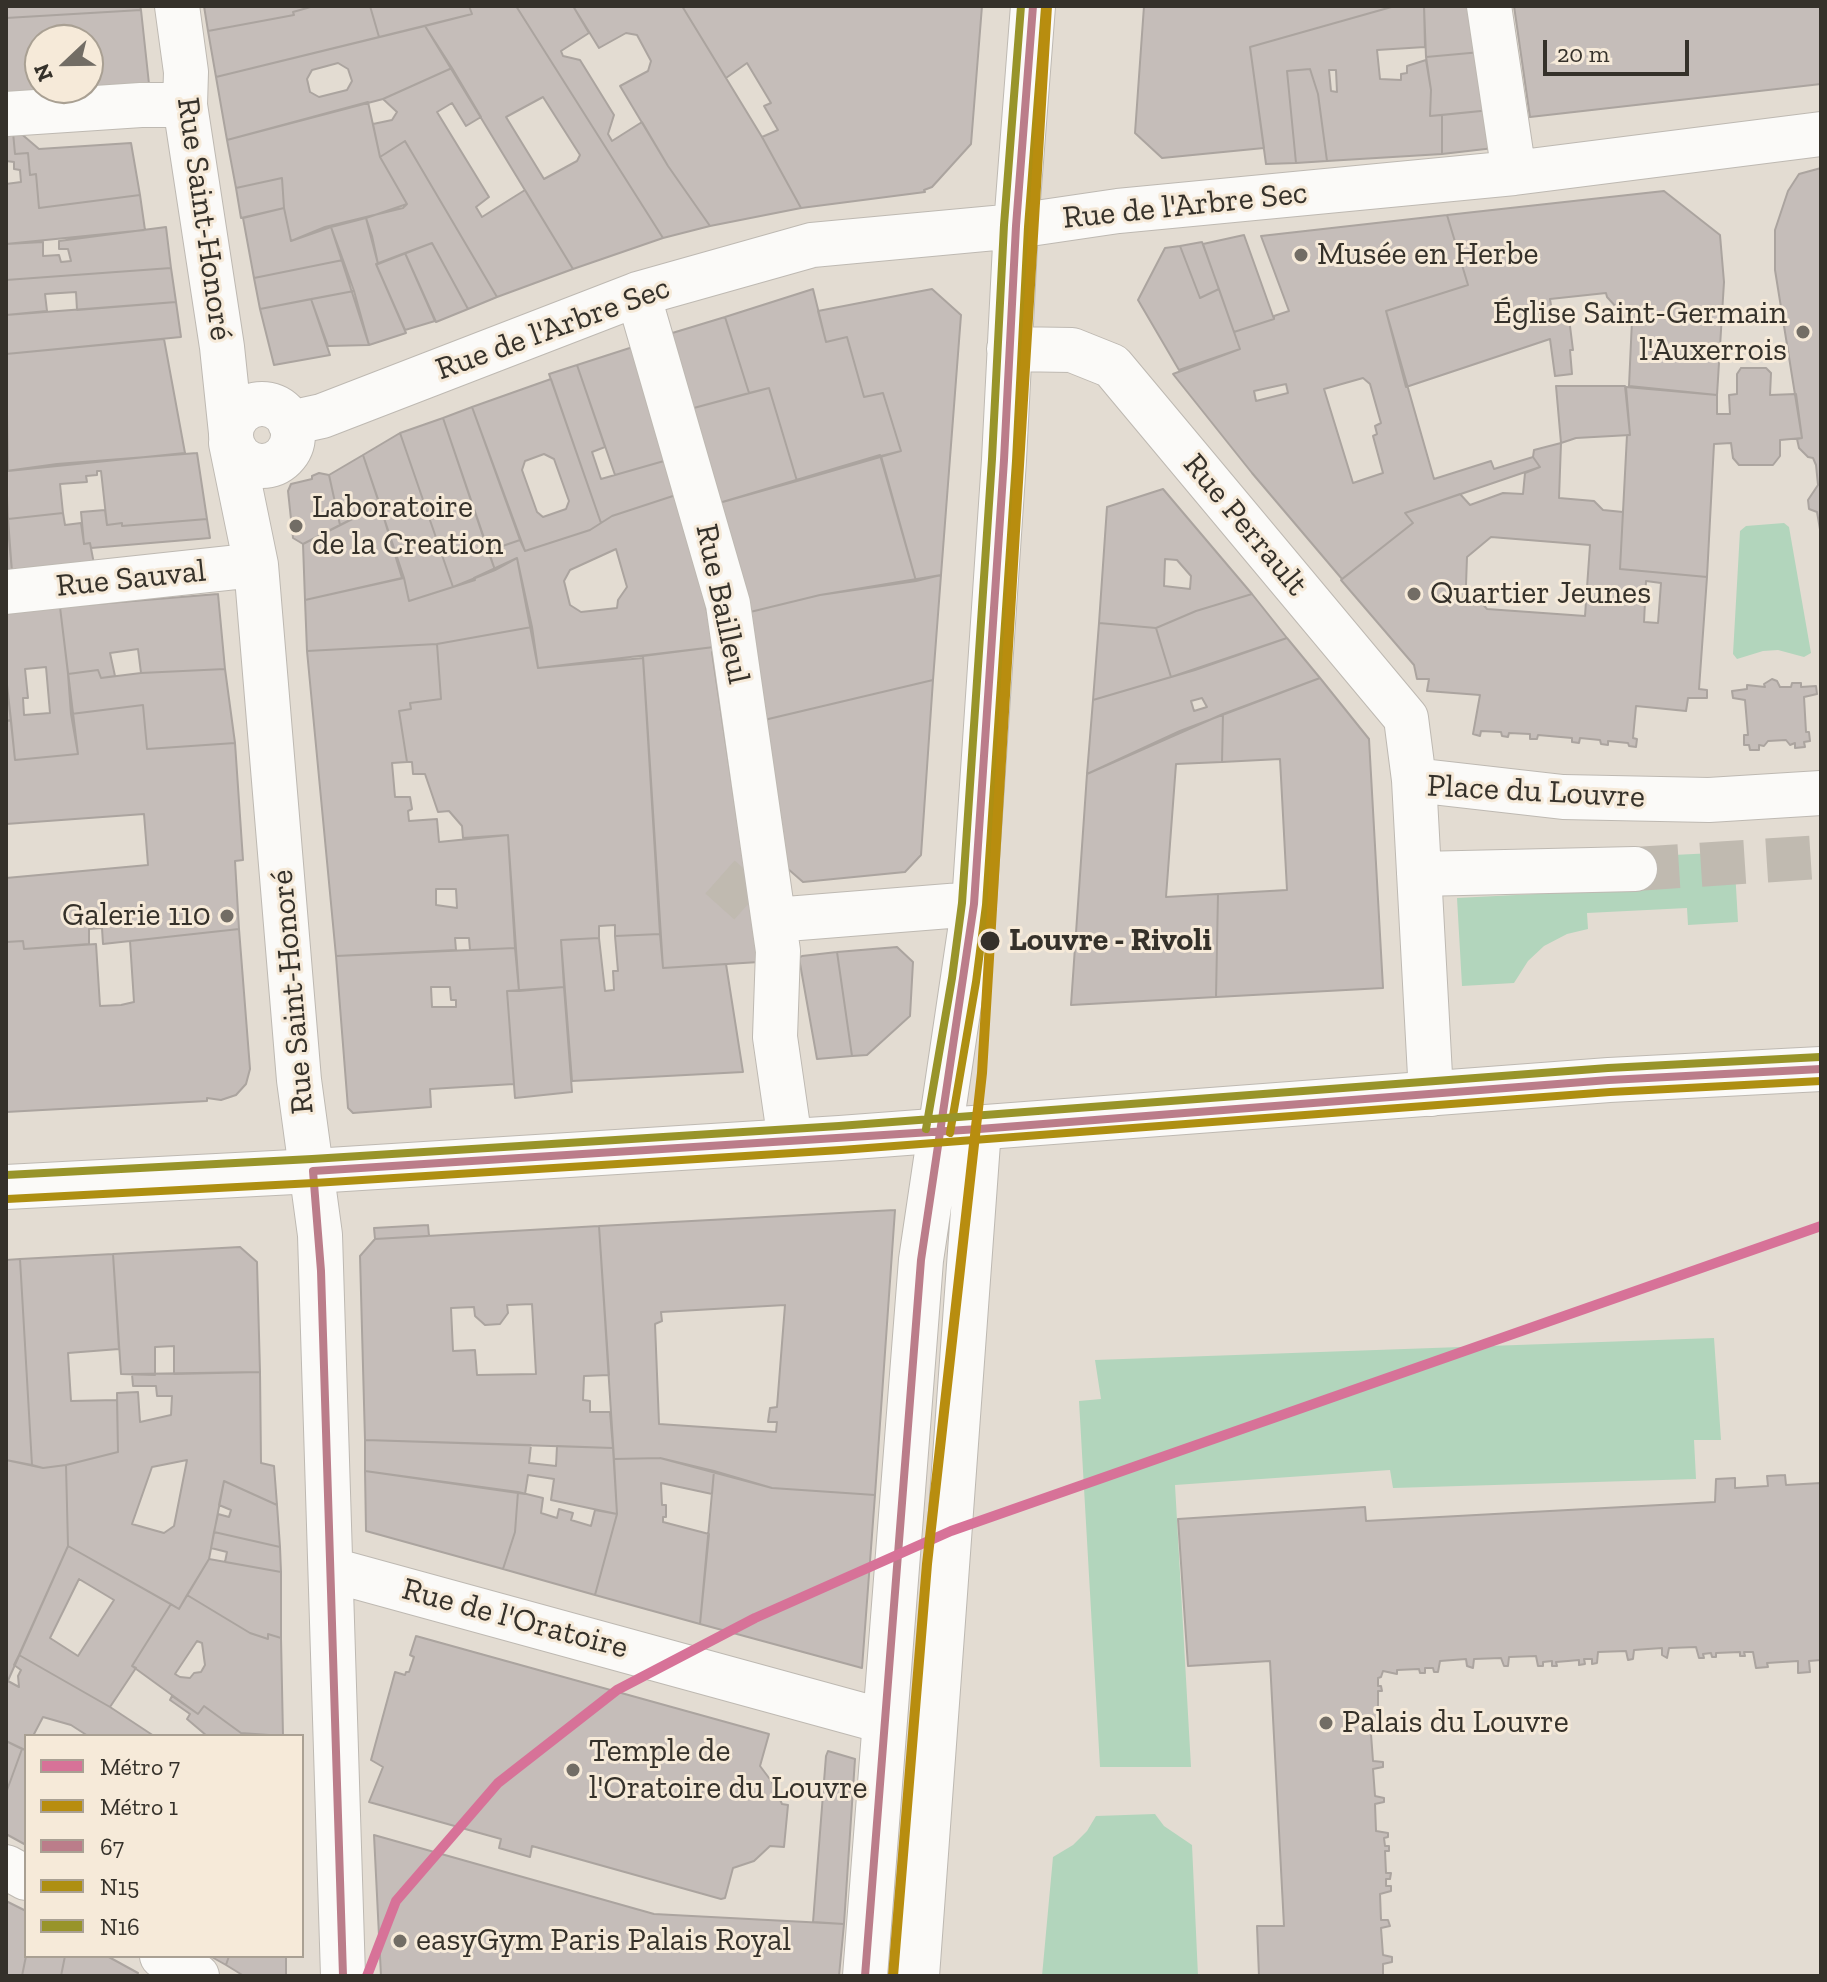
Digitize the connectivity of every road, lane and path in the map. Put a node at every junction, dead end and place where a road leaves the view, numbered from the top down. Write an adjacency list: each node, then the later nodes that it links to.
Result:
1 (177, 6): 4 (street, Rue Saint-Honoré)
2 (1033, 6): 8 (street)
3 (1489, 6): 7 (street)
4 (185, 105): 5 (street); 11 (street, Rue Saint-Honoré)
5 (6, 114)
6 (1821, 134): 7 (street, Rue de l'Arbre Sec)
7 (1514, 173): 8 (street, Rue de l'Arbre Sec)
8 (1016, 226): 9 (street, Rue de l'Arbre Sec); 10 (street)
9 (638, 294): 11 (street, Rue de l'Arbre Sec); 19 (street, Rue Bailleul)
10 (1009, 349): 14 (street, Rue Perrault); 18 (street)
11 (231, 438): 12 (street, Rue Saint-Honoré)
12 (256, 565): 13 (street, Rue Sauval); 24 (street, Rue Saint-Honoré)
13 (6, 592)
14 (1414, 780): 15 (street, Place du Louvre); 17 (street, Place du Louvre)
15 (1821, 793)
16 (1635, 869): 17 (street)
17 (1419, 874): 21 (street, Place du Louvre)
18 (974, 904): 19 (street); 22 (street)
19 (762, 912): 23 (street, Rue Bailleul)
20 (1821, 1069): 21 (street)
21 (1431, 1094): 22 (street)
22 (959, 1130): 23 (street); 27 (street); 34 (street)
23 (790, 1141): 24 (street)
24 (313, 1171): 25 (street); 26 (street, Rue Saint-Honoré)
25 (6, 1187)
26 (332, 1570): 27 (street, Rue de l'Oratoire); 32 (street, Rue Saint-Honoré)
27 (883, 1721): 33 (street)
28 (6, 1867): 29 (street)
29 (24, 1877)
30 (166, 1958): 31 (street)
31 (197, 1976)
32 (343, 1976)
33 (865, 1976)
34 (917, 1976)

